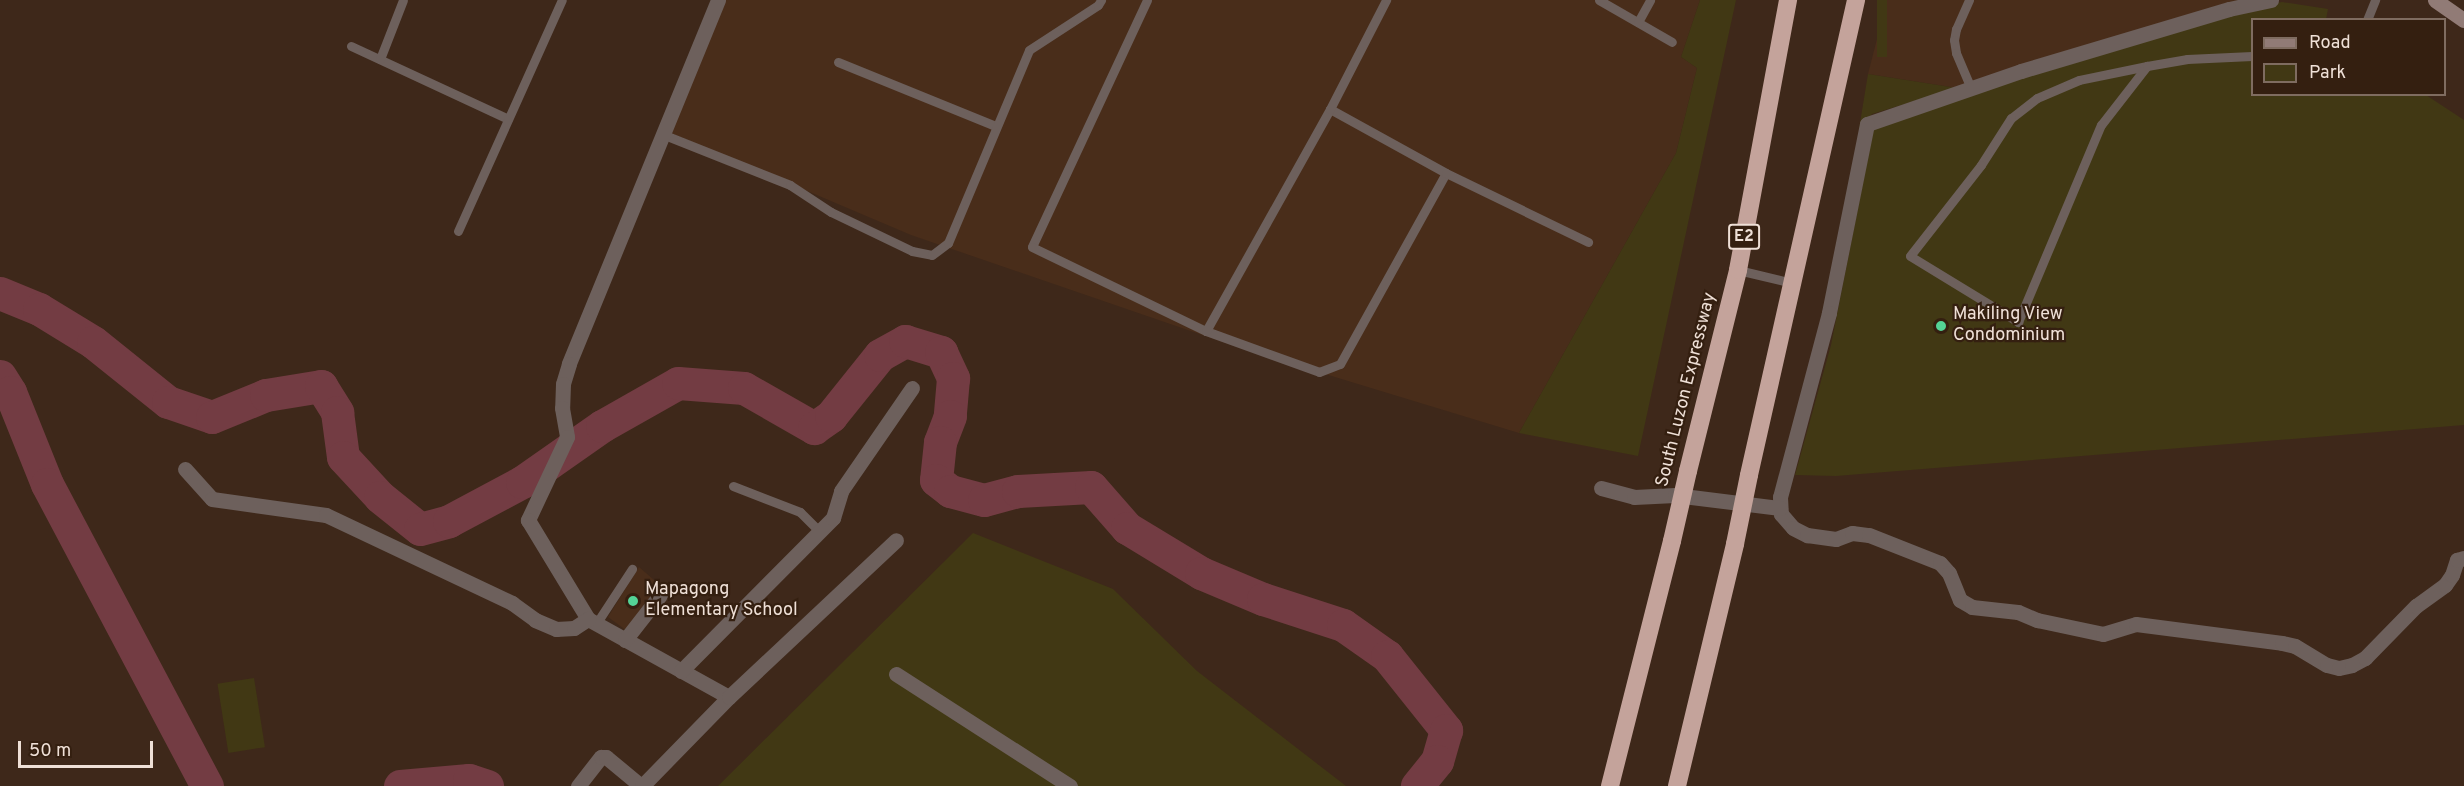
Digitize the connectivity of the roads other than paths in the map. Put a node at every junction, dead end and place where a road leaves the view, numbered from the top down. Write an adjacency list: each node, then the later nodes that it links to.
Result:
1 (403, 0): 21 (lane)
2 (562, 0): 26 (lane)
3 (718, 0): 28 (street)
4 (1101, 0): 27 (lane)
5 (1147, 0): 34 (lane)
6 (1386, 0): 25 (lane)
7 (1599, 0): 17 (lane)
8 (1650, 0): 17 (lane)
9 (1788, 0): 32 (highway, South Luzon Expressway / E2)
10 (1856, 0): 33 (highway)
11 (1969, 0): 24 (lane)
12 (2271, 0): 24 (street)
13 (2375, 0): 15 (lane)
14 (2434, 0): 16 (main road)
15 (2368, 18)
16 (2464, 20)
17 (1638, 22): 18 (lane)
18 (1672, 42)
19 (351, 46): 21 (lane)
20 (2251, 56): 23 (lane)
21 (380, 59): 26 (lane)
22 (838, 62): 27 (lane)
23 (2146, 66): 23 (lane)
24 (1971, 88): 39 (street)
25 (1330, 109): 29 (lane); 34 (lane)
26 (508, 119): 30 (lane)
27 (996, 126): 28 (lane)
28 (662, 134): 45 (street)
29 (1446, 173): 31 (lane); 34 (lane)
30 (458, 231)
31 (1588, 242)
32 (1738, 270): 33 (lane); 53 (highway, South Luzon Expressway / E2, bridge)
33 (1792, 284): 54 (highway, bridge)
34 (1206, 331)
35 (912, 388): 40 (street)
36 (185, 469): 45 (street)
37 (733, 486): 40 (lane)
38 (1601, 488): 39 (street)
39 (1780, 508): 42 (street)
40 (820, 531): 47 (street)
41 (896, 540): 49 (street)
42 (2464, 558)
43 (632, 569): 45 (lane)
44 (660, 595): 46 (street)
45 (592, 622): 46 (street)
46 (625, 640): 47 (street)
47 (681, 671): 49 (street)
48 (896, 674): 52 (street)
49 (729, 697): 51 (street)
50 (578, 786): 51 (street)
51 (642, 786)
52 (1070, 786)
53 (1610, 786)
54 (1677, 786)

